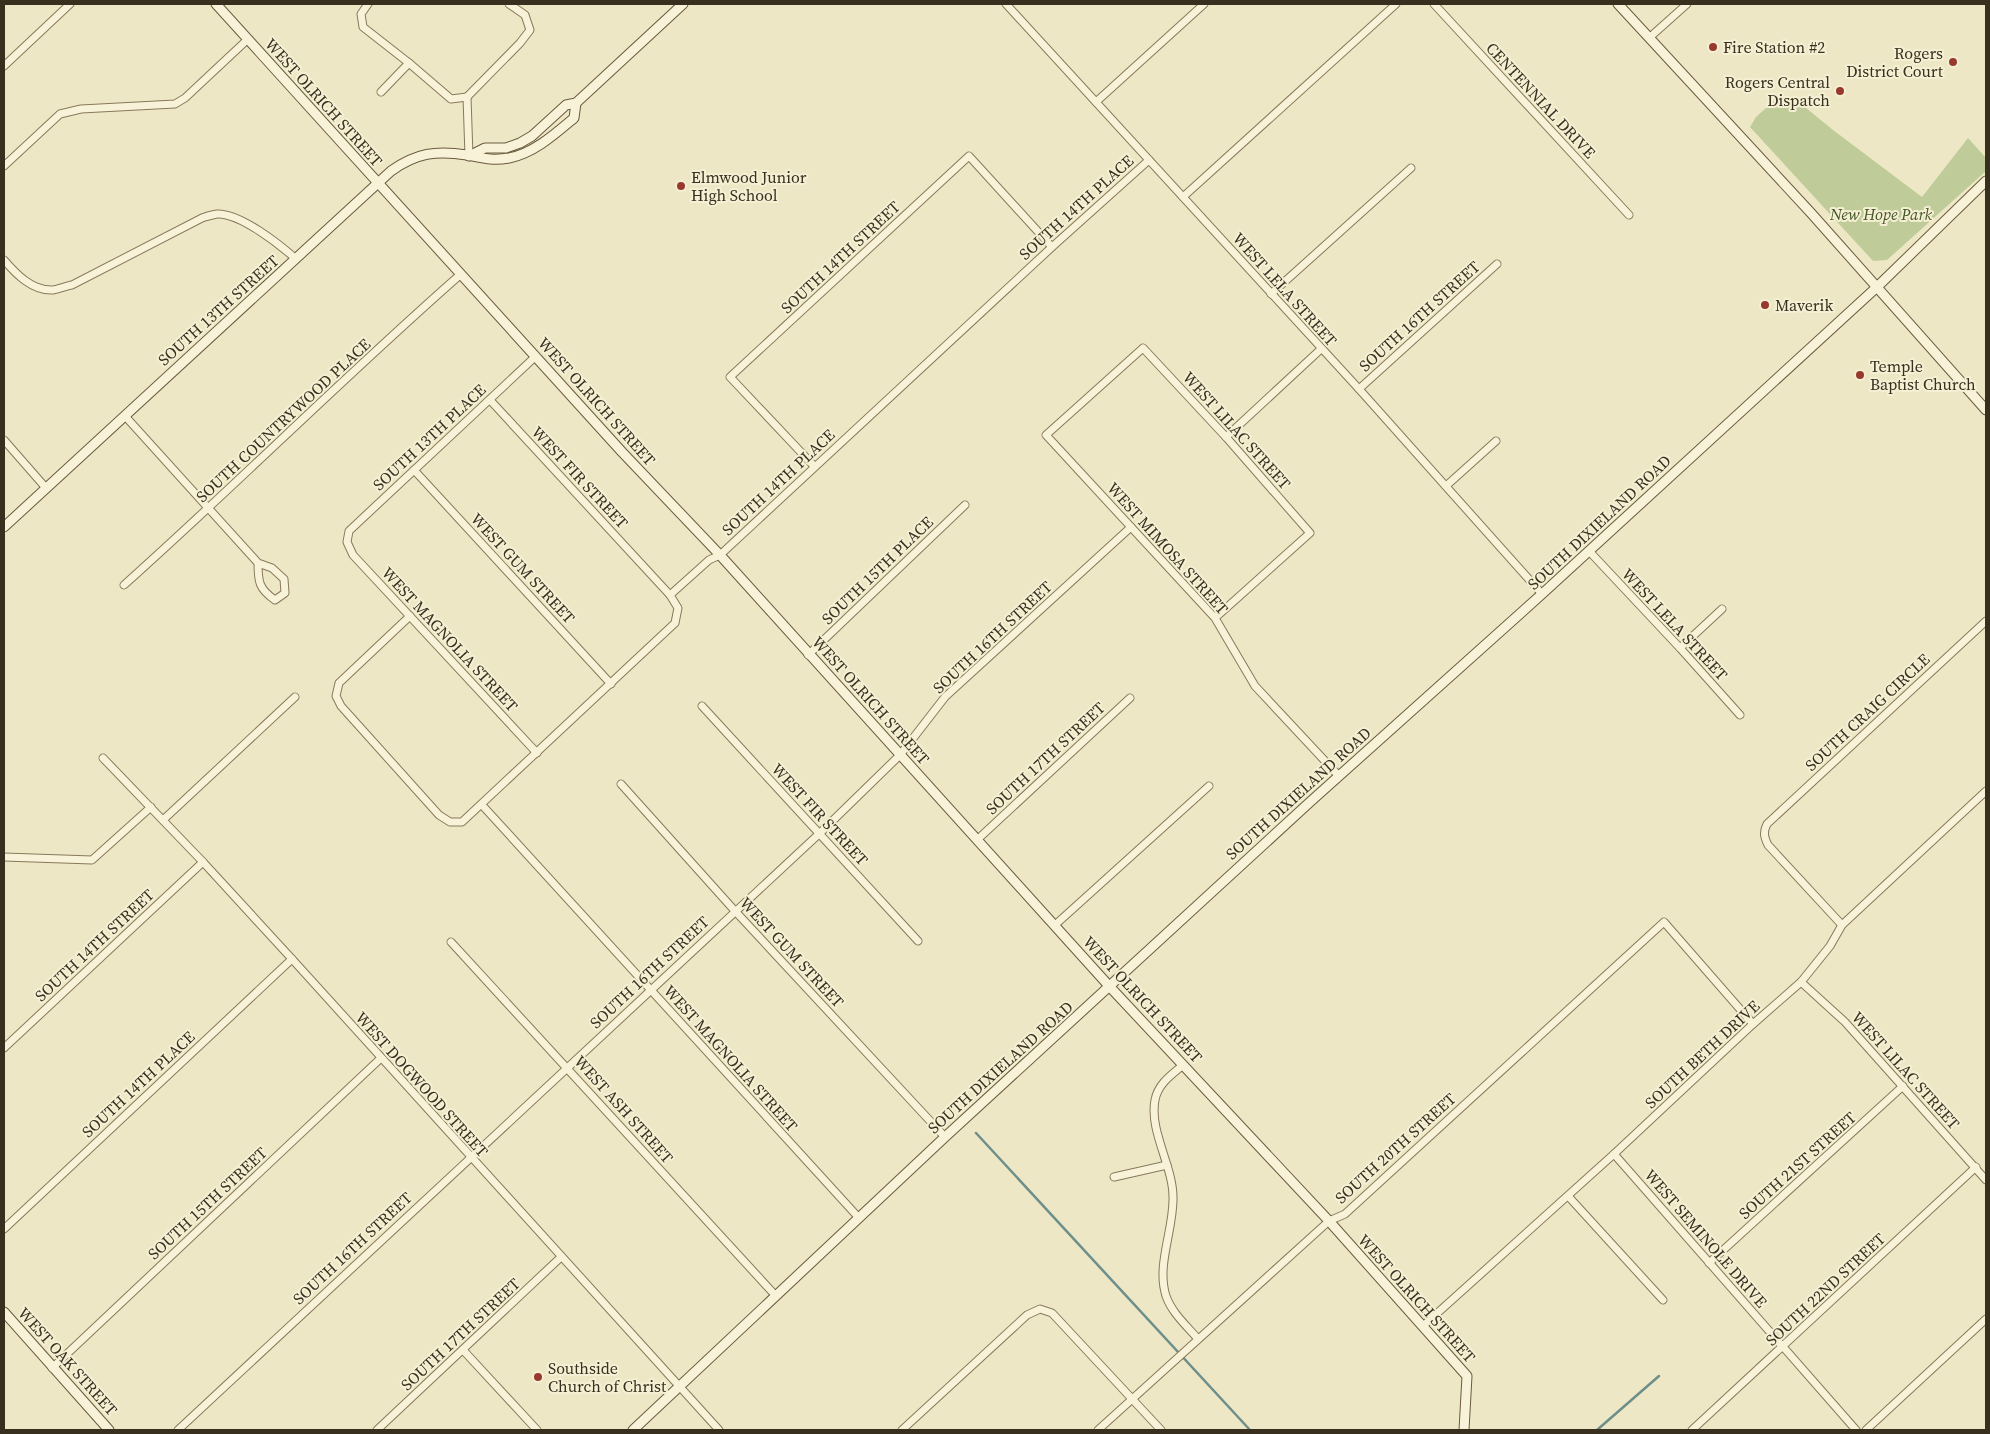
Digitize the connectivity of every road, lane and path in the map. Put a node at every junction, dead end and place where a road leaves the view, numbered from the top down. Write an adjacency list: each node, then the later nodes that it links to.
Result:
1 (70, 4): 15 (street)
2 (216, 4): 13 (street, WEST OLRICH STREET)
3 (368, 4): 14 (street)
4 (509, 4): 17 (street)
5 (683, 4): 19 (street, SOUTH 13TH STREET)
6 (1006, 4): 18 (street, WEST LELA STREET)
7 (1204, 4): 18 (street)
8 (1396, 4): 26 (street)
9 (1434, 4): 27 (street, CENTENNIAL DRIVE)
10 (1618, 4): 12 (street)
11 (1687, 4): 12 (street)
12 (1649, 38): 33 (street)
13 (247, 40): 22 (street); 25 (street, WEST OLRICH STREET)
14 (409, 63): 16 (street); 17 (street)
15 (4, 66)
16 (381, 92)
17 (467, 97): 20 (street)
18 (1096, 102): 21 (street, WEST LELA STREET)
19 (576, 103): 20 (street, SOUTH 13TH STREET); 20 (street, SOUTH 13TH STREET)
20 (469, 156): 25 (street, SOUTH 13TH STREET)
21 (1149, 160): 26 (street, WEST LELA STREET); 28 (street, SOUTH 14TH PLACE)
22 (4, 166)
23 (1411, 168): 34 (street)
24 (1986, 181): 33 (street, SOUTH DIXIELAND ROAD)
25 (377, 182): 29 (street, SOUTH 13TH STREET); 32 (street, WEST OLRICH STREET)
26 (1183, 196): 34 (street, WEST LELA STREET)
27 (1629, 215)
28 (1052, 247): 45 (street, SOUTH 14TH PLACE); 45 (street, SOUTH 14TH STREET)
29 (296, 259): 30 (street); 41 (street, SOUTH 13TH STREET)
30 (4, 260)
31 (1497, 264): 38 (street, SOUTH 16TH STREET)
32 (461, 274): 37 (street, WEST OLRICH STREET); 50 (street, SOUTH COUNTRYWOOD PLACE)
33 (1877, 286): 40 (street); 54 (street, SOUTH DIXIELAND ROAD)
34 (1271, 294): 36 (street, WEST LELA STREET)
35 (1143, 348): 42 (street, WEST LILAC STREET); 52 (street, WEST MIMOSA STREET)
36 (1321, 350): 38 (street, WEST LELA STREET); 42 (street)
37 (536, 356): 39 (street, SOUTH 13TH PLACE); 55 (street, WEST OLRICH STREET)
38 (1359, 389): 47 (street, WEST LELA STREET)
39 (490, 400): 46 (street, SOUTH 13TH PLACE); 59 (street, WEST FIR STREET)
40 (1986, 410)
41 (125, 416): 48 (street, SOUTH 13TH STREET); 50 (street)
42 (1226, 436): 62 (street, WEST LILAC STREET)
43 (4, 440): 48 (street)
44 (1496, 441): 47 (street)
45 (814, 466): 55 (street, SOUTH 14TH PLACE)
46 (414, 470): 53 (street, SOUTH 13TH PLACE); 66 (street, WEST GUM STREET)
47 (1446, 486): 58 (street, WEST LELA STREET)
48 (46, 488): 51 (street, SOUTH 13TH STREET)
49 (965, 505): 65 (street, SOUTH 15TH PLACE)
50 (209, 509): 56 (street); 57 (street, SOUTH COUNTRYWOOD PLACE)
51 (4, 527)
52 (1131, 527): 62 (street, WEST MIMOSA STREET); 72 (street, SOUTH 16TH STREET)
53 (347, 542): 61 (street, WEST MAGNOLIA STREET)
54 (1589, 551): 58 (street, SOUTH DIXIELAND ROAD); 64 (street, WEST LELA STREET)
55 (720, 555): 59 (street, SOUTH 14TH PLACE); 65 (street, WEST OLRICH STREET)
56 (258, 563): 56 (street)
57 (124, 585)
58 (1542, 594): 74 (street, SOUTH DIXIELAND ROAD)
59 (670, 595): 66 (street)
60 (1722, 609): 64 (street)
61 (410, 616): 71 (street, WEST MAGNOLIA STREET); 78 (street)
62 (1216, 618): 74 (street, WEST MIMOSA STREET)
63 (1986, 620): 87 (street, SOUTH CRAIG CIRCLE)
64 (1680, 648): 70 (street, WEST LELA STREET)
65 (808, 655): 72 (street, WEST OLRICH STREET)
66 (612, 684): 71 (street)
67 (295, 697): 80 (street)
68 (1130, 698): 82 (street, SOUTH 17TH STREET)
69 (702, 706): 81 (street, WEST FIR STREET)
70 (1740, 715)
71 (537, 753): 78 (street)
72 (900, 755): 81 (street, SOUTH 16TH STREET); 82 (street, WEST OLRICH STREET)
73 (103, 758): 79 (street, WEST DOGWOOD STREET)
74 (1339, 776): 92 (street, SOUTH DIXIELAND ROAD)
75 (621, 784): 85 (street, WEST GUM STREET)
76 (1209, 786): 86 (street)
77 (1986, 791): 87 (street, SOUTH BETH DRIVE)
78 (482, 805): 93 (street, WEST MAGNOLIA STREET)
79 (151, 807): 80 (street, WEST DOGWOOD STREET); 83 (street)
80 (163, 820): 84 (street, WEST DOGWOOD STREET)
81 (820, 833): 85 (street, SOUTH 16TH STREET); 88 (street, WEST FIR STREET)
82 (978, 839): 86 (street, WEST OLRICH STREET)
83 (4, 857)
84 (203, 862): 90 (street, WEST DOGWOOD STREET); 95 (street, SOUTH 14TH STREET)
85 (735, 911): 93 (street, SOUTH 16TH STREET); 100 (street, WEST GUM STREET)
86 (1055, 925): 92 (street, WEST OLRICH STREET)
87 (1842, 925): 91 (street, SOUTH BETH DRIVE)
88 (918, 941)
89 (451, 942): 98 (street, WEST ASH STREET)
90 (292, 959): 96 (street, WEST DOGWOOD STREET); 110 (street, SOUTH 14TH PLACE)
91 (1801, 982): 94 (street, SOUTH BETH DRIVE); 99 (street, WEST LILAC STREET)
92 (1110, 987): 97 (street, WEST OLRICH STREET); 100 (street, SOUTH DIXIELAND ROAD)
93 (650, 990): 98 (street, SOUTH 16TH STREET); 108 (street, WEST MAGNOLIA STREET)
94 (1753, 1024): 101 (street, SOUTH BETH DRIVE); 109 (street, SOUTH 20TH STREET)
95 (4, 1048)
96 (381, 1058): 102 (street, WEST DOGWOOD STREET); 121 (street, SOUTH 15TH STREET)
97 (1183, 1064): 103 (street); 109 (street, WEST OLRICH STREET)
98 (567, 1067): 102 (street, SOUTH 16TH STREET); 113 (street, WEST ASH STREET)
99 (1903, 1086): 104 (street, WEST LILAC STREET); 112 (street, SOUTH 21ST STREET)
100 (945, 1137): 108 (street, SOUTH DIXIELAND ROAD)
101 (1614, 1154): 107 (street, SOUTH BETH DRIVE); 112 (street, WEST SEMINOLE DRIVE)
102 (470, 1157): 111 (street, WEST DOGWOOD STREET); 125 (street, SOUTH 16TH STREET)
103 (1167, 1165): 105 (street); 118 (street)
104 (1976, 1167): 106 (street, WEST LILAC STREET); 119 (street, SOUTH 22ND STREET)
105 (1114, 1177)
106 (1986, 1180)
107 (1568, 1196): 114 (street); 117 (street, SOUTH BETH DRIVE)
108 (859, 1218): 113 (street, SOUTH DIXIELAND ROAD)
109 (1329, 1221): 117 (street, WEST OLRICH STREET); 118 (street, SOUTH 20TH STREET)
110 (4, 1230)
111 (561, 1257): 120 (street, SOUTH 17TH STREET); 122 (street, WEST DOGWOOD STREET)
112 (1709, 1263): 119 (street, WEST SEMINOLE DRIVE)
113 (775, 1295): 122 (street, SOUTH DIXIELAND ROAD)
114 (1663, 1300)
115 (4, 1312): 121 (street, WEST OAK STREET)
116 (1986, 1319): 136 (street)
117 (1423, 1326): 133 (street, WEST OLRICH STREET)
118 (1198, 1338): 123 (street, SOUTH 20TH STREET)
119 (1783, 1348): 134 (street, SOUTH 22ND STREET); 135 (street, WEST SEMINOLE DRIVE)
120 (463, 1350): 126 (street, SOUTH 17TH STREET); 127 (street)
121 (52, 1368): 124 (street, WEST OAK STREET)
122 (679, 1387): 128 (street, SOUTH DIXIELAND ROAD); 129 (street, WEST DOGWOOD STREET)
123 (1132, 1398): 130 (street); 131 (street, SOUTH 20TH STREET); 132 (street)
124 (109, 1430)
125 (178, 1430)
126 (377, 1430)
127 (537, 1430)
128 (633, 1430)
129 (719, 1430)
130 (902, 1430)
131 (1098, 1430)
132 (1161, 1430)
133 (1464, 1430)
134 (1692, 1430)
135 (1856, 1430)
136 (1866, 1430)

